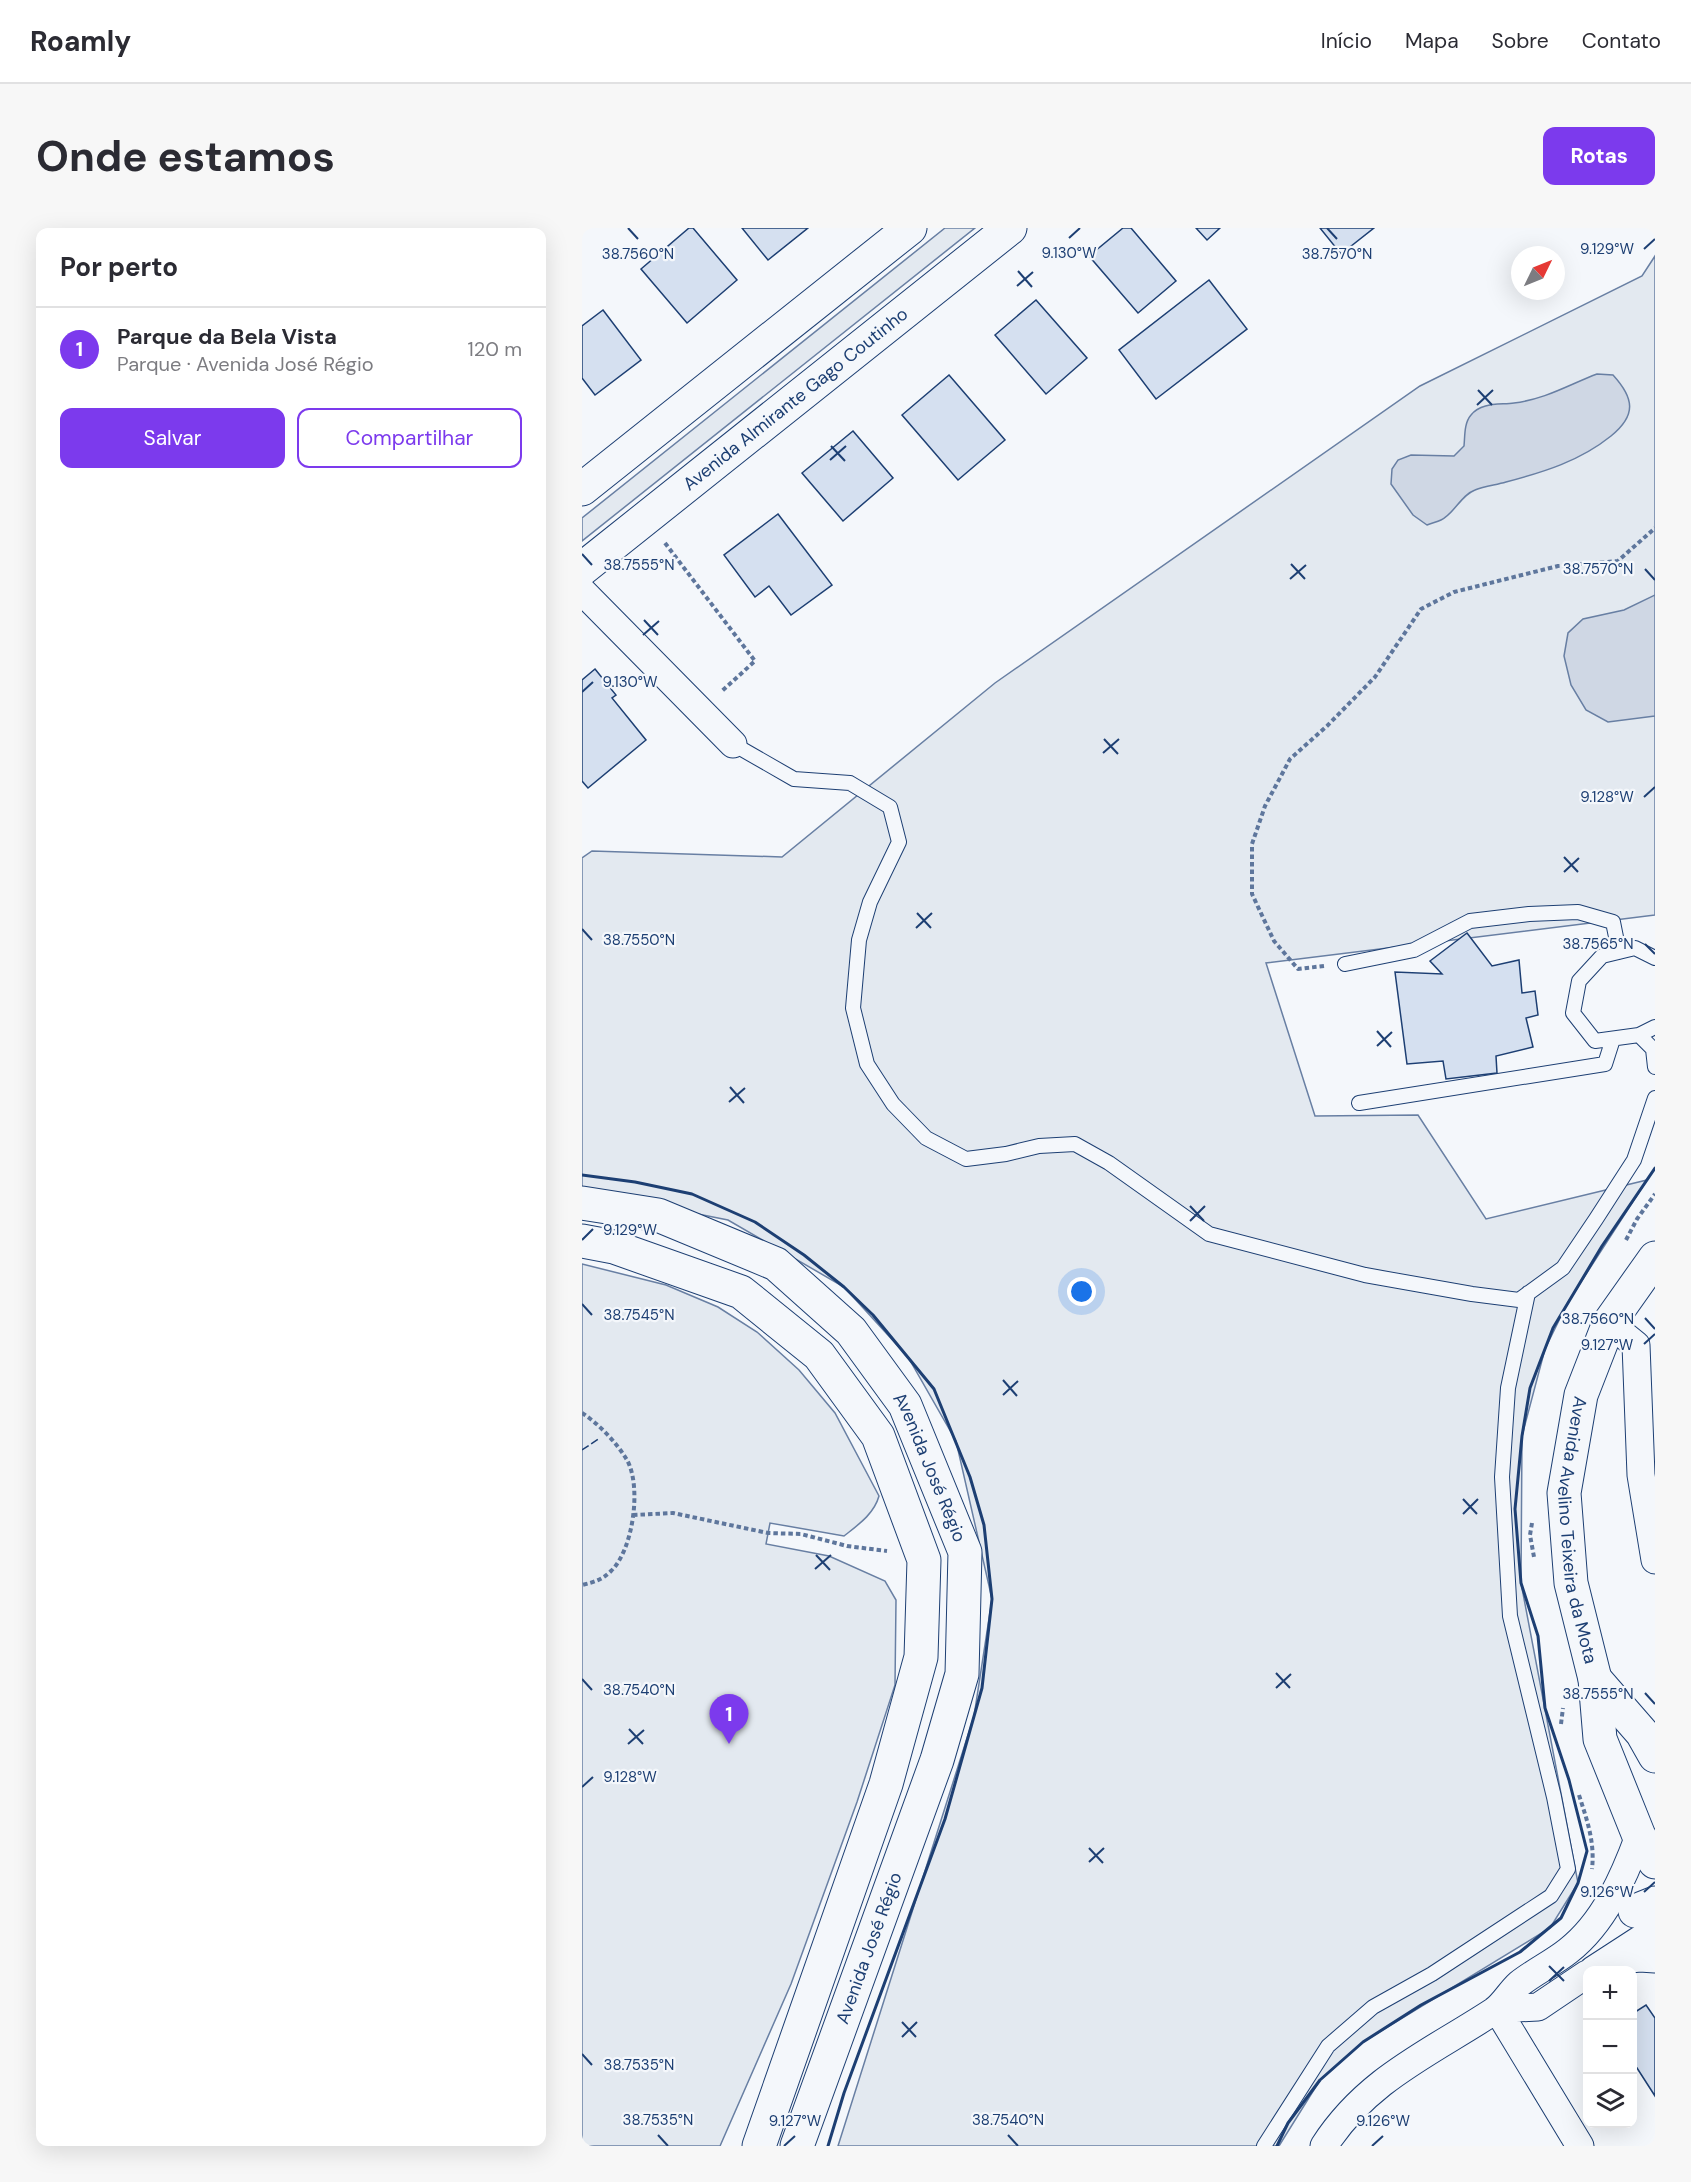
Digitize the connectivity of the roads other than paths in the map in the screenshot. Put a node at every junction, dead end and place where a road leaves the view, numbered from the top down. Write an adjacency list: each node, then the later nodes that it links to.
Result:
1 (909, 228): 3 (street)
2 (1010, 228): 4 (street, Avenida Almirante Gago Coutinho)
3 (582, 489)
4 (582, 569)
5 (582, 591): 6 (street)
6 (733, 744): 19 (lane)
7 (1619, 952): 8 (lane); 9 (lane); 12 (lane)
8 (1655, 958)
9 (1345, 964)
10 (1655, 1027): 11 (lane)
11 (1639, 1035): 12 (lane); 13 (lane)
12 (1612, 1039): 15 (lane)
13 (1655, 1067)
14 (1655, 1098): 19 (lane)
15 (1359, 1103)
16 (582, 1203): 31 (street, Avenida José Régio)
17 (582, 1241): 30 (street, Avenida José Régio)
18 (1655, 1258): 20 (street, Avenida Avelino Teixeira da Mota)
19 (1528, 1293): 32 (lane)
20 (1609, 1323): 21 (street); 22 (street, Avenida Avelino Teixeira da Mota)
21 (1655, 1560)
22 (1595, 1678): 23 (street, Avenida Avelino Teixeira da Mota); 24 (street, Avenida Avelino Teixeira da Mota)
23 (1655, 1756)
24 (1647, 1849): 26 (street)
25 (1650, 1927): 26 (street); 27 (street)
26 (1568, 1952): 29 (street)
27 (1600, 1966)
28 (1583, 1978): 29 (street)
29 (1497, 2009): 33 (street); 34 (street)
30 (759, 2146)
31 (797, 2146)
32 (1264, 2146)
33 (1324, 2146)
34 (1580, 2146)

